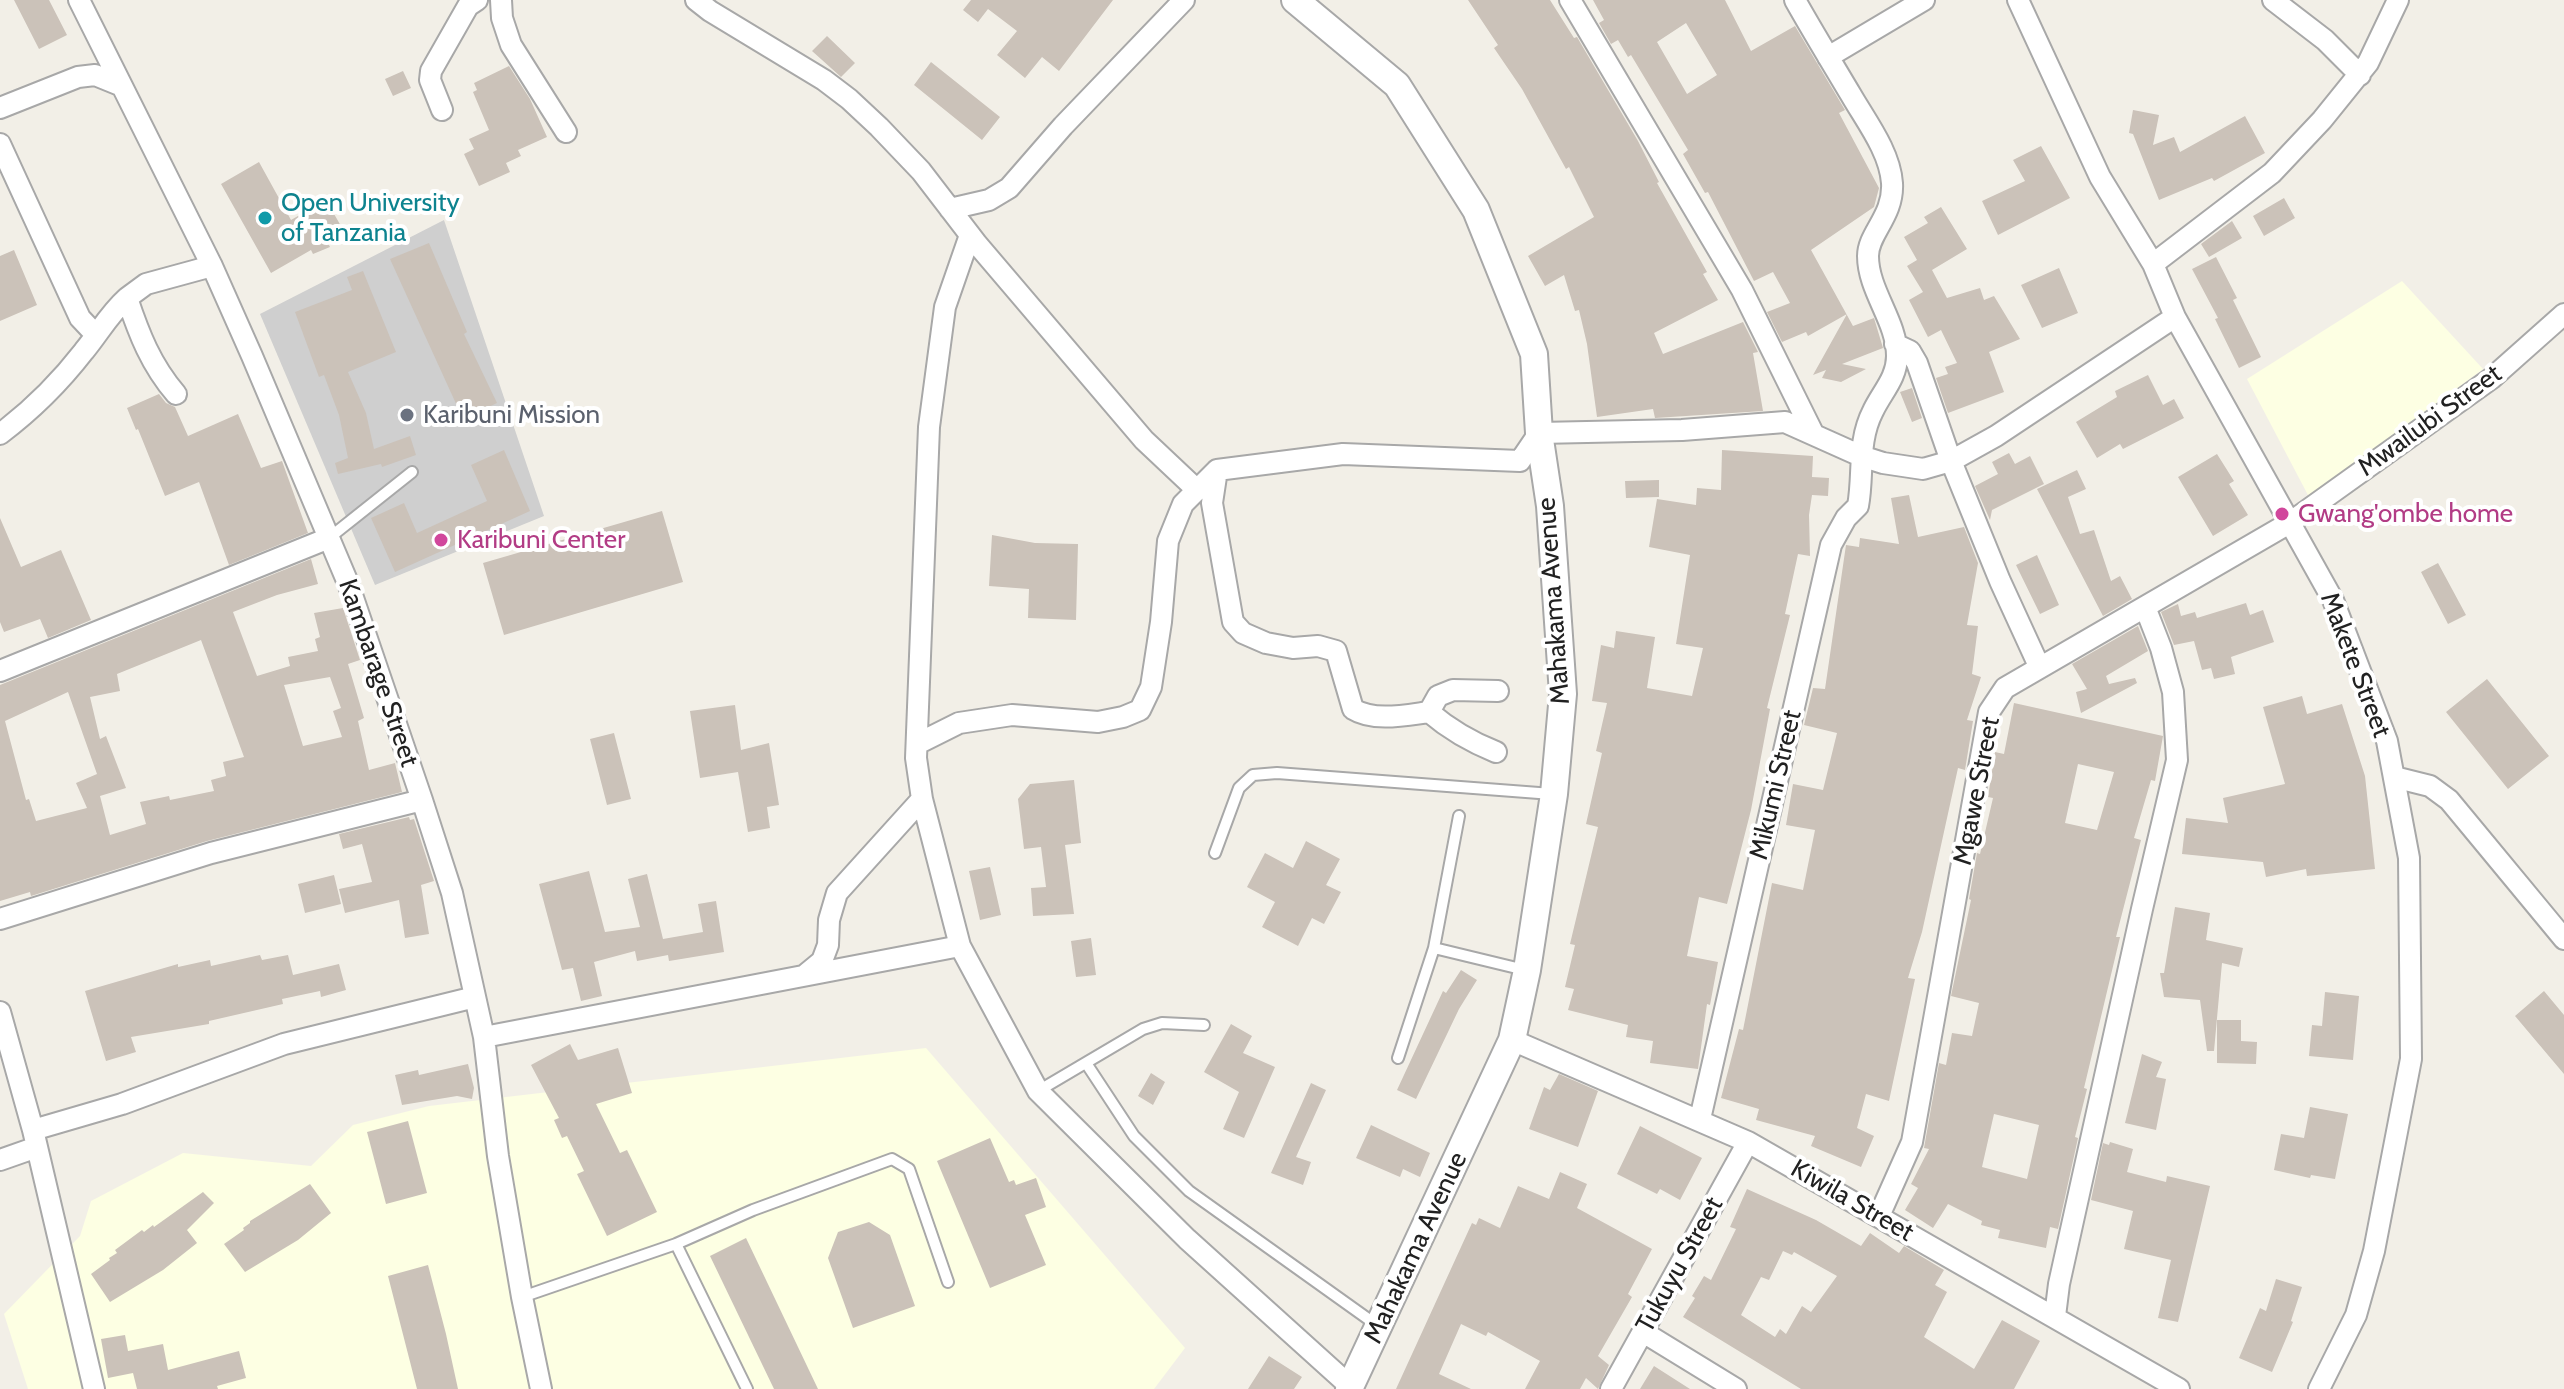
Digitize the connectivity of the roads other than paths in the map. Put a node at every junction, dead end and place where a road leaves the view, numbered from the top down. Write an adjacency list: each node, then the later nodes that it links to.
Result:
1 (79, 0): 15 (street, Kambarage Street)
2 (477, 0): 17 (street)
3 (501, 0): 18 (street)
4 (696, 0): 20 (street)
5 (1184, 0): 20 (street)
6 (1295, 0): 30 (street, Mahakama Avenue)
7 (1570, 0): 31 (street)
8 (1795, 0): 13 (street)
9 (1924, 0): 13 (street)
10 (2018, 0): 22 (street, Makete Street)
11 (2273, 0): 14 (street)
12 (2398, 0): 14 (street)
13 (1828, 57): 28 (street)
14 (2360, 75): 22 (street)
15 (122, 86): 16 (street); 23 (street, Kambarage Street)
16 (6, 101)
17 (442, 110)
18 (566, 132)
19 (0, 144): 27 (street)
20 (950, 209): 21 (street)
21 (970, 235): 37 (street); 45 (street)
22 (2153, 264): 26 (street, Makete Street)
23 (212, 266): 24 (street); 39 (street, Kambarage Street)
24 (127, 298): 27 (street); 29 (street)
25 (2564, 314): 38 (street, Mwailubi Street)
26 (2175, 317): 34 (street); 38 (street, Makete Street)
27 (96, 335): 32 (street)
28 (1895, 344): 33 (street, Mikumi Street); 34 (street)
29 (176, 394)
30 (1539, 433): 31 (street); 35 (street); 48 (street, Mahakama Avenue)
31 (1813, 433): 33 (street)
32 (0, 434)
33 (1861, 456): 34 (street); 67 (street, Mikumi Street)
34 (1951, 461): 41 (street)
35 (1217, 470): 37 (street); 44 (street)
36 (412, 472): 39 (lane)
37 (1196, 489): 45 (street)
38 (2291, 522): 40 (street, Mgawe Street); 47 (street, Makete Street)
39 (329, 538): 42 (street); 50 (street, Kambarage Street)
40 (2145, 607): 41 (street, Mgawe Street); 75 (street)
41 (2039, 666): 71 (street, Mgawe Street)
42 (0, 671)
43 (1498, 691): 44 (street)
44 (1429, 712): 46 (street)
45 (917, 744): 49 (street)
46 (1496, 752)
47 (2394, 777): 54 (street); 85 (street, Makete Street)
48 (1554, 794): 52 (lane); 57 (street, Mahakama Avenue)
49 (922, 799): 55 (street); 58 (street)
50 (422, 800): 53 (street); 59 (street, Kambarage Street)
51 (1459, 816): 56 (lane)
52 (1215, 853)
53 (0, 919)
54 (2564, 939)
55 (960, 946): 58 (street); 66 (street)
56 (1434, 948): 57 (lane); 64 (lane)
57 (1527, 970): 63 (street, Mahakama Avenue)
58 (805, 975): 62 (street)
59 (475, 997): 62 (street, Kambarage Street); 68 (street)
60 (0, 1012): 68 (street)
61 (1204, 1025): 65 (lane)
62 (484, 1037): 74 (street, Kambarage Street)
63 (1512, 1040): 67 (street, Kiwila Street); 76 (street, Mahakama Avenue)
64 (1398, 1058)
65 (1086, 1063): 66 (lane); 76 (lane)
66 (1038, 1091): 78 (street)
67 (1700, 1119): 69 (street, Kiwila Street)
68 (35, 1138): 70 (street); 79 (street)
69 (1748, 1142): 71 (street, Kiwila Street); 77 (street, Tukuyu Street)
70 (0, 1160)
71 (1879, 1216): 75 (street, Kiwila Street)
72 (676, 1244): 73 (lane); 74 (lane); 81 (lane)
73 (948, 1282)
74 (522, 1297): 80 (street, Kambarage Street)
75 (2055, 1316): 84 (street, Kiwila Street)
76 (1379, 1327): 78 (street, Mahakama Avenue)
77 (1643, 1332): 82 (street, Tukuyu Street); 83 (street)
78 (1350, 1388)
79 (94, 1389)
80 (541, 1389)
81 (747, 1389)
82 (1611, 1389)
83 (1736, 1389)
84 (2179, 1389)
85 (2319, 1389)

